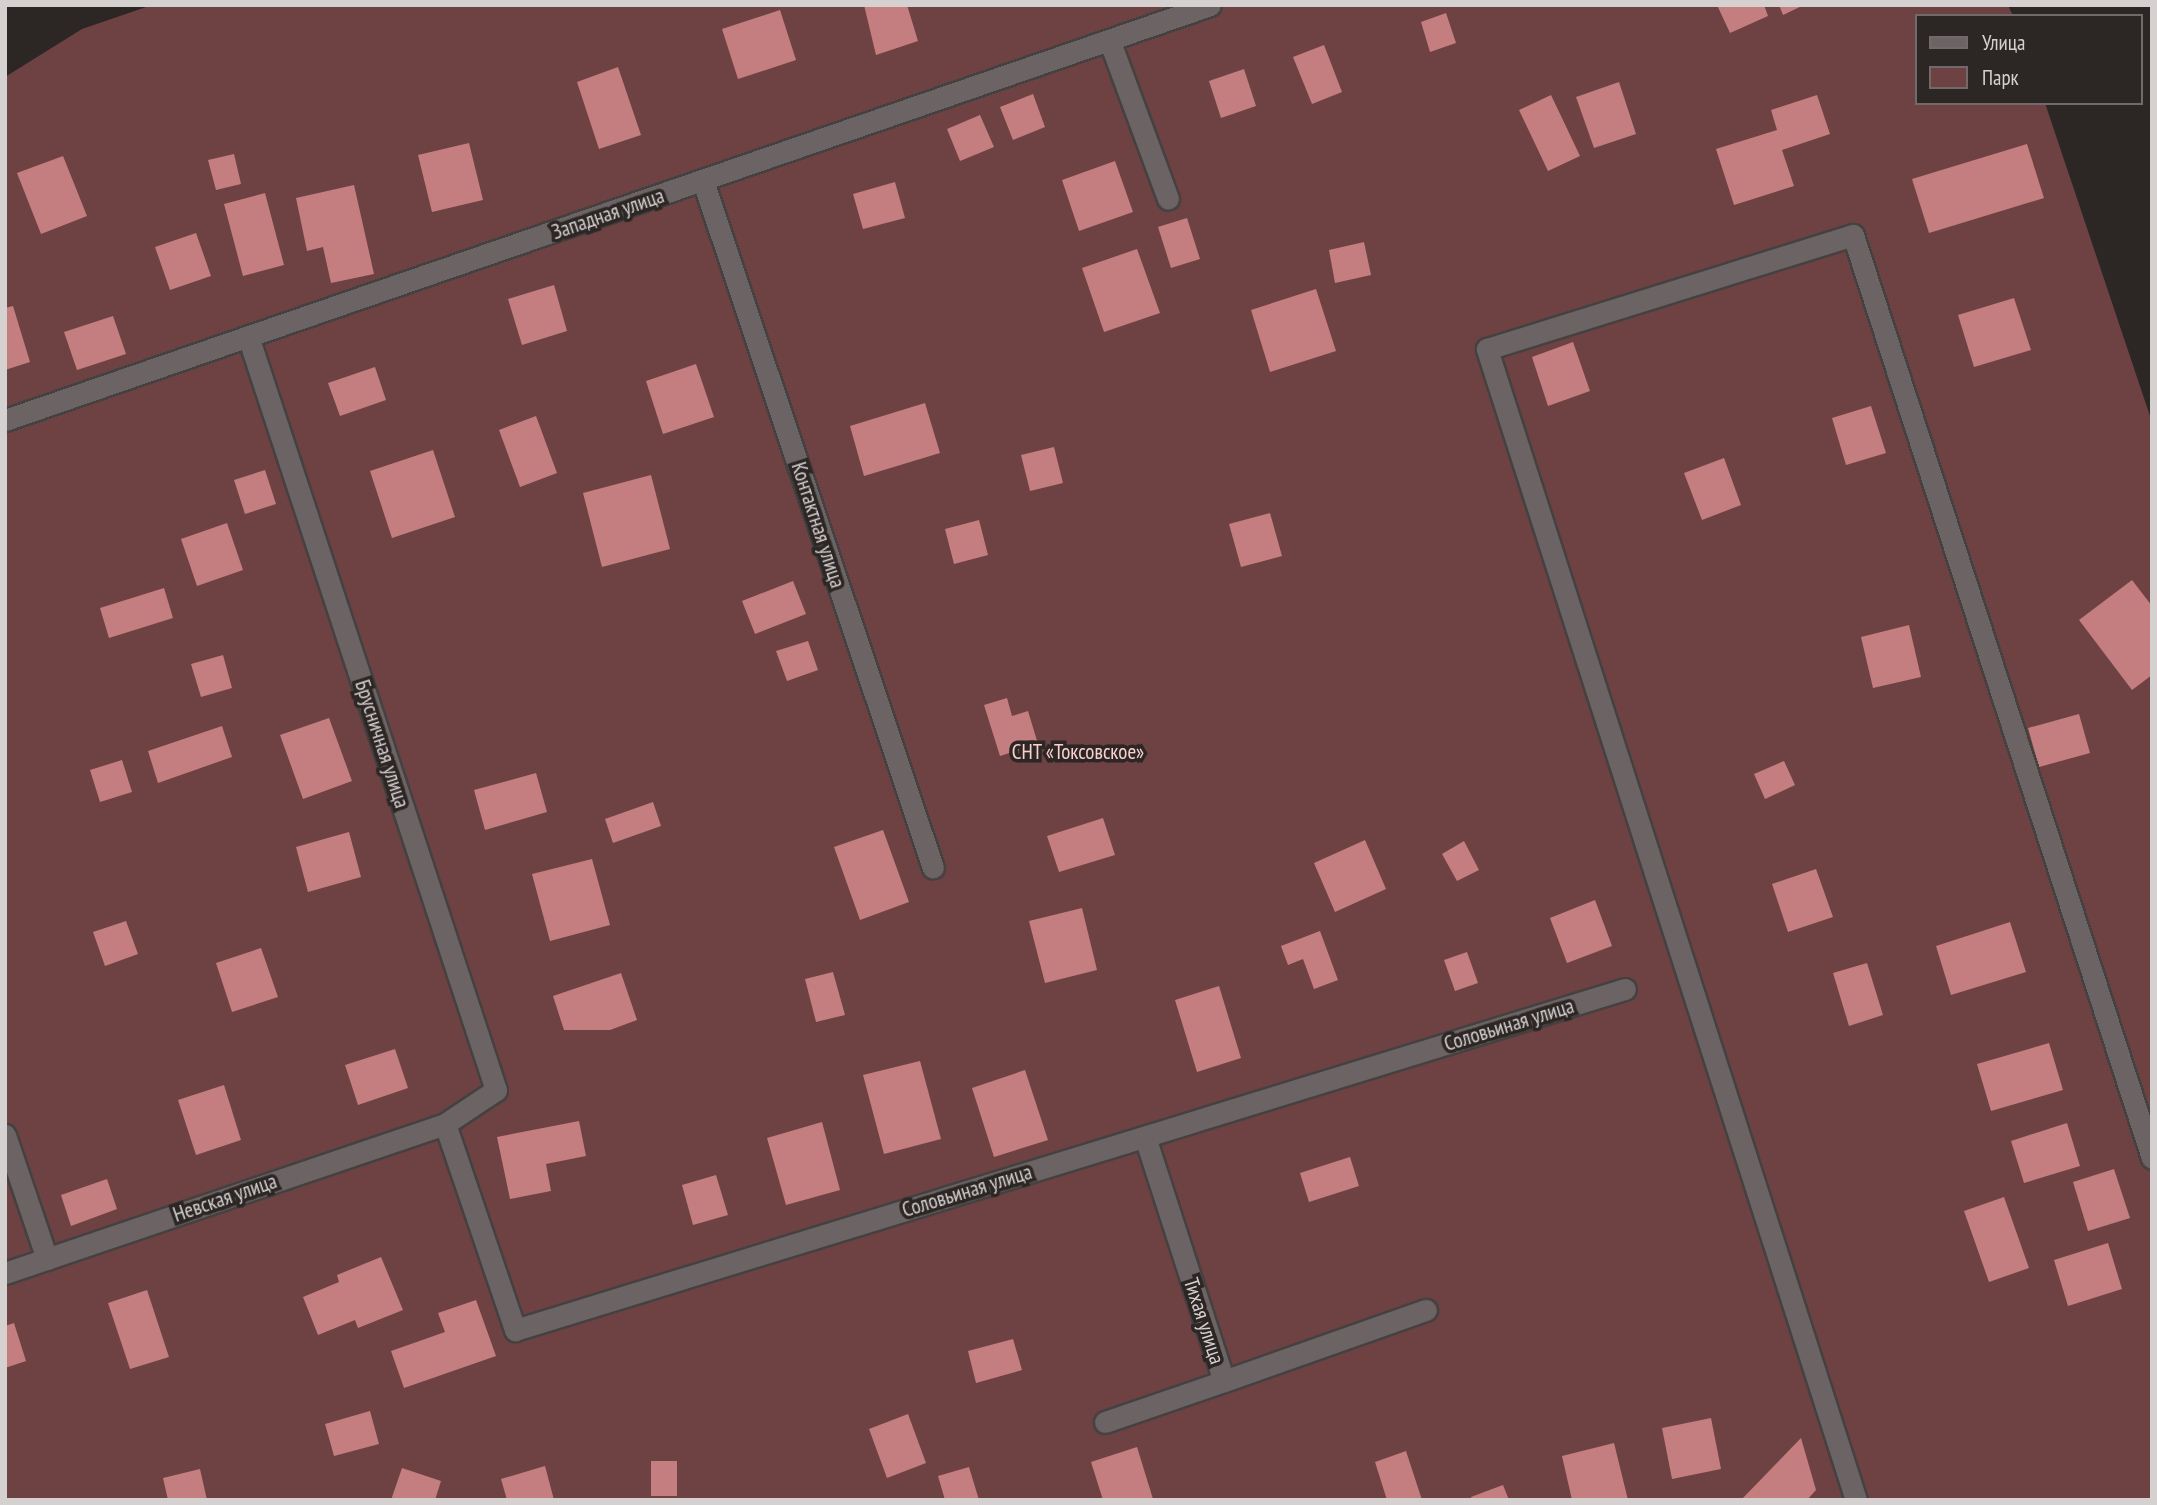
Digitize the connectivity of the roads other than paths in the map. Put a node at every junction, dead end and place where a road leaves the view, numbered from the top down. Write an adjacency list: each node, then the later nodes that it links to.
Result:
1 (1210, 5): 2 (street, Западная улица)
2 (1110, 42): 3 (street, Западная улица); 4 (street)
3 (703, 181): 5 (street, Западная улица); 7 (street, Контактная улица)
4 (1168, 199)
5 (249, 339): 6 (street, Западная улица); 9 (street, Брусничная улица)
6 (5, 420)
7 (933, 868)
8 (1625, 989): 11 (street, Соловьиная улица)
9 (445, 1124): 11 (street, Соловьиная улица); 13 (street, Невская улица)
10 (5, 1135): 13 (street)
11 (1145, 1136): 16 (street, Тихая улица)
12 (2152, 1158): 18 (street)
13 (47, 1259): 14 (street, Невская улица)
14 (5, 1273)
15 (1426, 1310): 16 (street, Тихая улица)
16 (1224, 1381): 17 (street)
17 (1105, 1422)
18 (1857, 1500)

